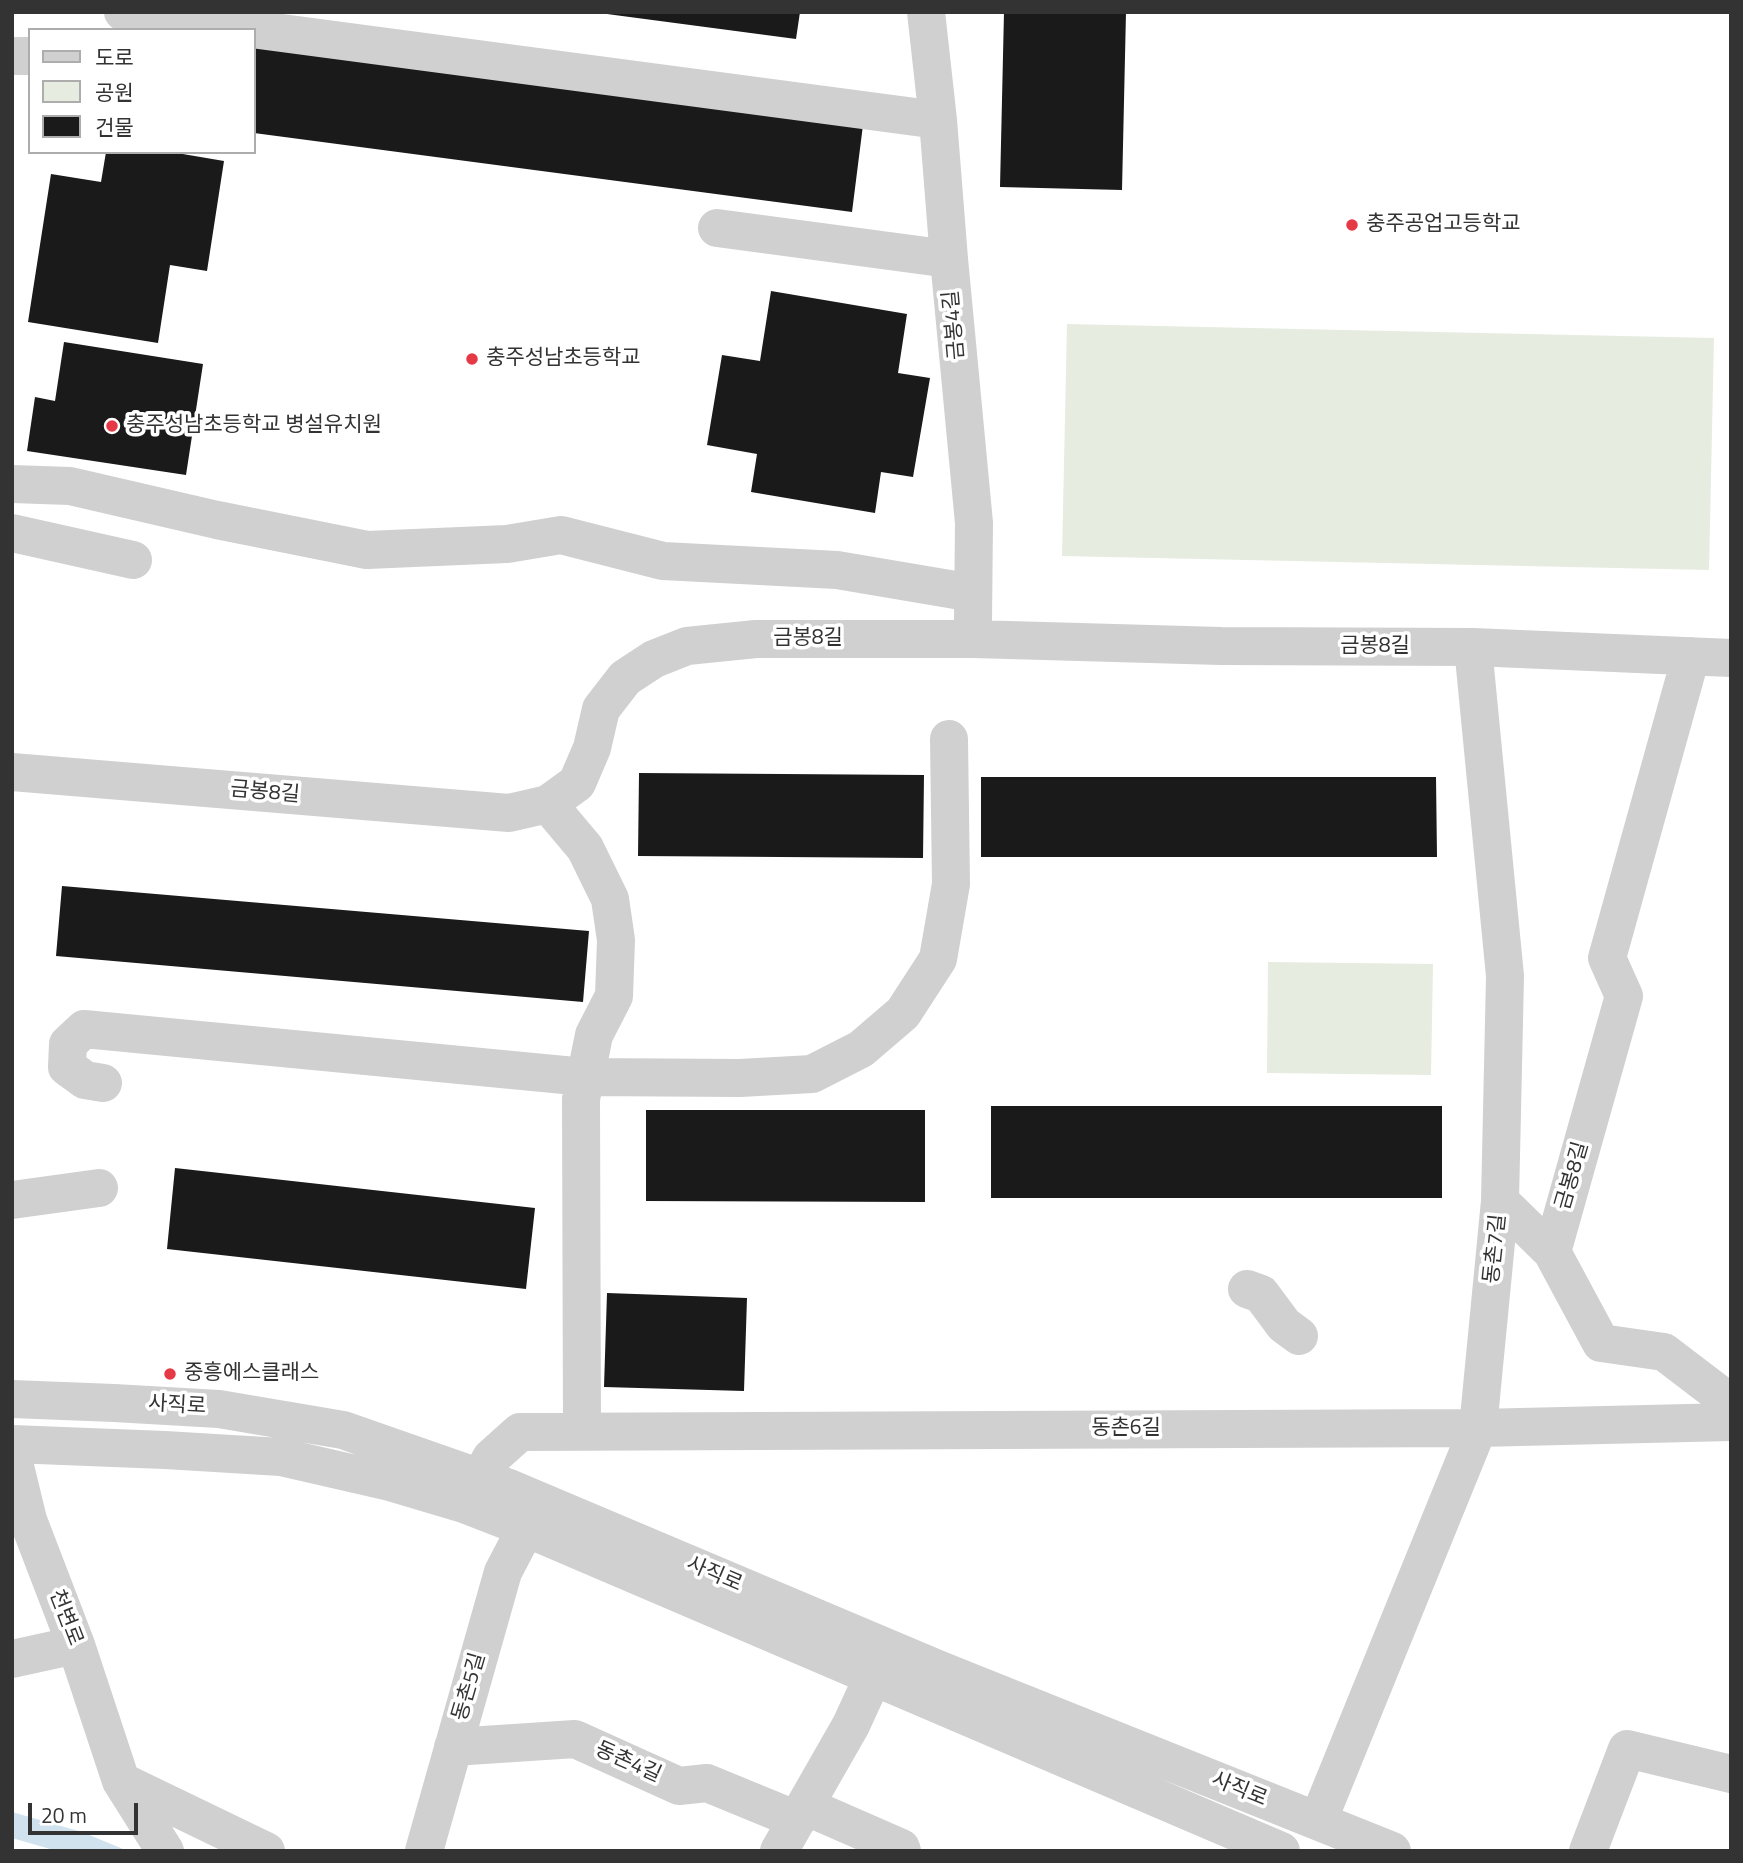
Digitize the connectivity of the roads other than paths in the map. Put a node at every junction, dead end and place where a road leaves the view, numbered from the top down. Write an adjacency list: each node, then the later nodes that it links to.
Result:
1 (123, 12): 3 (street)
2 (926, 12): 5 (street, 금봉4길)
3 (244, 28)
4 (256, 30): 5 (street)
5 (938, 120): 7 (street, 금봉4길)
6 (717, 228): 7 (street)
7 (949, 259): 11 (street, 금봉4길)
8 (12, 484): 11 (street)
9 (12, 533): 10 (street)
10 (133, 560)
11 (973, 593): 12 (street, 금봉4길)
12 (973, 639): 13 (street, 금봉8길); 18 (street, 금봉8길)
13 (1473, 647): 14 (street, 금봉8길); 23 (street, 동촌7길)
14 (1690, 656): 15 (street, 금봉8길); 24 (street, 금봉8길)
15 (1731, 658)
16 (949, 739): 19 (street)
17 (12, 772): 18 (street, 금봉8길)
18 (548, 804): 19 (street)
19 (585, 1077): 20 (street); 31 (street)
20 (103, 1083)
21 (99, 1188): 22 (street)
22 (12, 1200)
23 (1500, 1201): 24 (street); 30 (street, 동촌7길)
24 (1552, 1252): 28 (street)
25 (1247, 1289): 26 (street)
26 (1299, 1336)
27 (12, 1399): 34 (street, 사직로)
28 (1731, 1401)
29 (1731, 1422): 30 (street, 동촌6길)
30 (1478, 1428): 31 (street, 동촌6길); 42 (street, 동촌7길)
31 (582, 1431): 34 (street, 동촌6길)
32 (12, 1444): 35 (street, 사직로)
33 (12, 1454): 36 (street, 천변로)
34 (481, 1478): 42 (street, 사직로)
35 (526, 1528): 38 (street, 사직로); 39 (street, 동촌5길)
36 (76, 1645): 37 (street); 41 (street, 천변로)
37 (12, 1659)
38 (873, 1677): 43 (street); 48 (street, 사직로)
39 (453, 1747): 43 (street, 동촌4길); 46 (street, 동촌5길)
40 (1731, 1774): 50 (street)
41 (121, 1781): 44 (street, 천변로); 45 (street)
42 (1318, 1821): 49 (street, 사직로)
43 (793, 1826): 47 (street, 동촌4길)
44 (165, 1851)
45 (266, 1851)
46 (424, 1851)
47 (902, 1851)
48 (1281, 1851)
49 (1392, 1851)
50 (1588, 1851)

